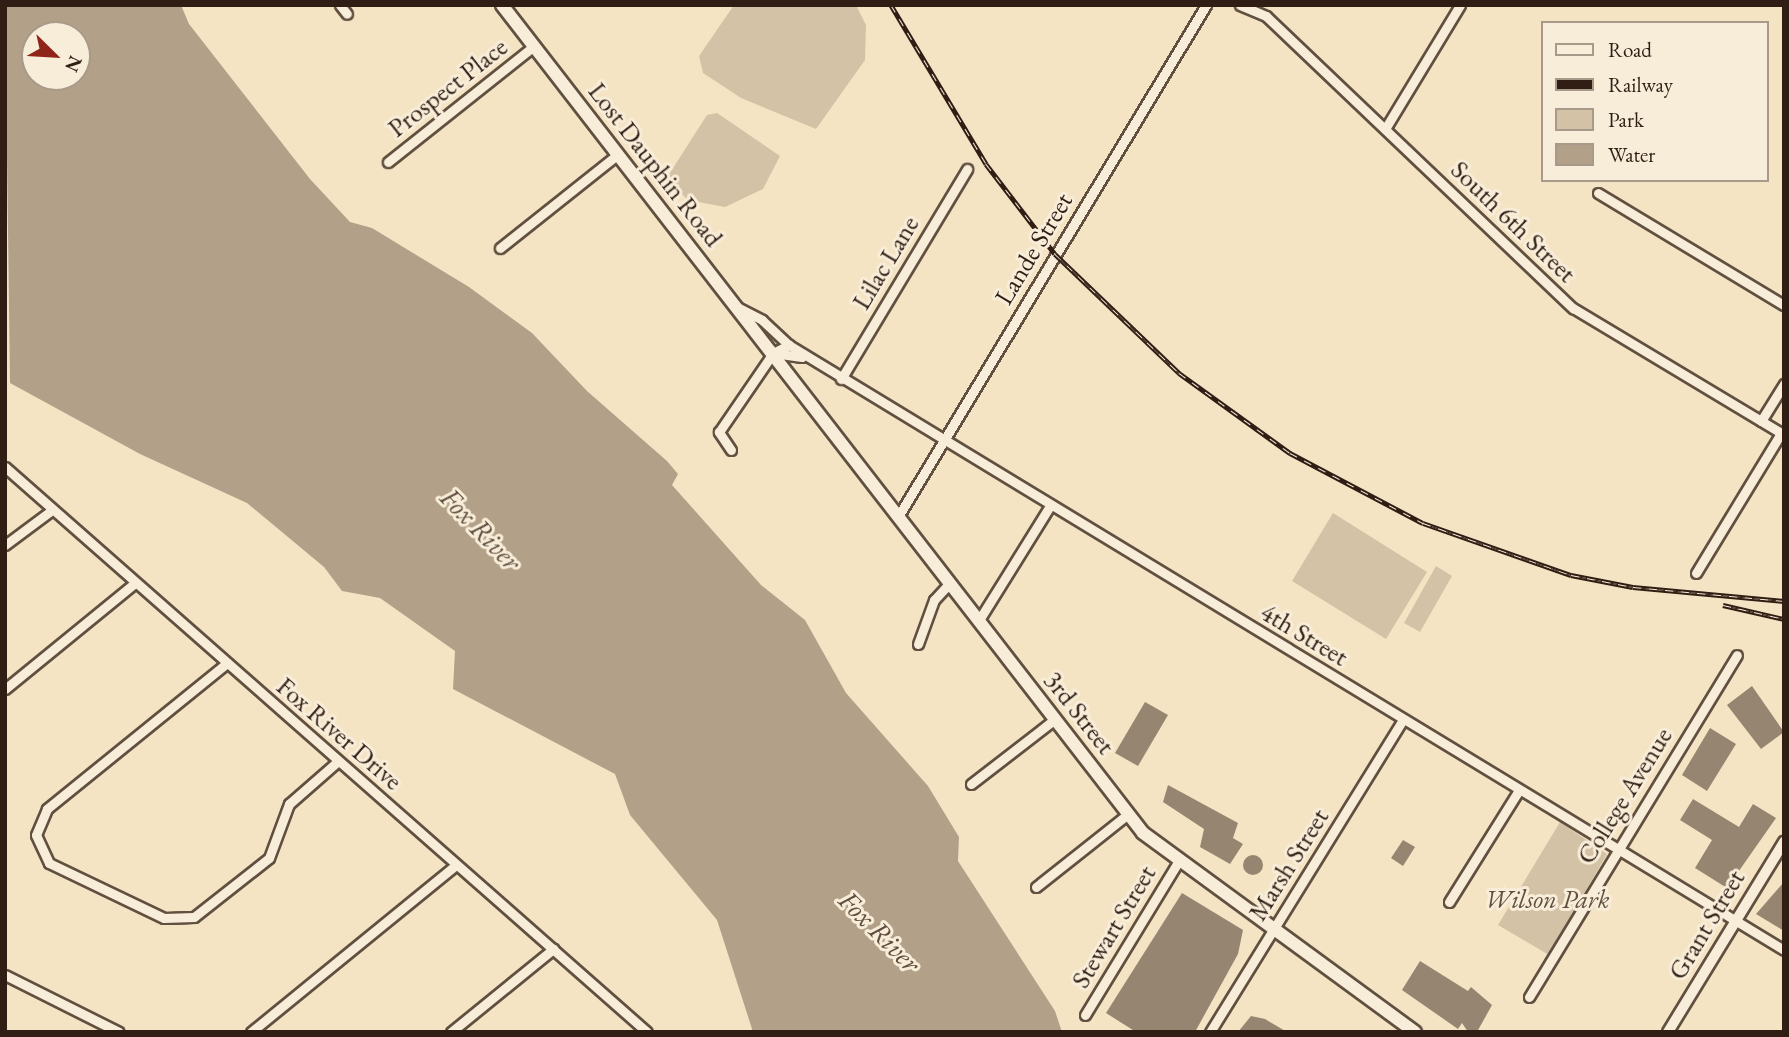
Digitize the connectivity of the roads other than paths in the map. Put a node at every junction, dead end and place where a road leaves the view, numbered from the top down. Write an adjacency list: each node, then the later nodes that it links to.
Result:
1 (340, 5): 6 (street)
2 (502, 5): 7 (main road, Lost Dauphin Road)
3 (1206, 5): 23 (street, Lande Street)
4 (1240, 5): 8 (street, South 6th Street)
5 (1460, 5): 8 (street)
6 (347, 14)
7 (534, 46): 9 (main road, Lost Dauphin Road); 10 (street, Prospect Place)
8 (1385, 129): 21 (street, South 6th Street)
9 (618, 154): 13 (street); 15 (main road, Lost Dauphin Road)
10 (388, 162)
11 (967, 169): 19 (street, Lilac Lane)
12 (1598, 193): 14 (street)
13 (500, 248)
14 (1784, 305)
15 (737, 307): 16 (street, 4th Street); 17 (main road, Lost Dauphin Road)
16 (789, 345): 17 (street); 18 (street, 4th Street)
17 (774, 353): 18 (street, 4th Street); 24 (street); 28 (main road, 3rd Street)
18 (802, 357): 19 (street, 4th Street)
19 (841, 379): 23 (street, 4th Street)
20 (1784, 384): 21 (street)
21 (1761, 421): 22 (street, South 6th Street)
22 (1783, 434): 30 (street)
23 (943, 441): 26 (street, 4th Street); 28 (street, Lande Street)
24 (731, 450)
25 (5, 467): 27 (street, Fox River Drive)
26 (1050, 506): 33 (street); 39 (street, 4th Street)
27 (52, 510): 29 (street); 31 (street, Fox River Drive)
28 (898, 515): 32 (main road, 3rd Street)
29 (5, 545)
30 (1696, 573)
31 (135, 583): 36 (street, Fox River Drive); 37 (street)
32 (950, 583): 33 (main road, 3rd Street); 34 (street)
33 (979, 620): 38 (main road, 3rd Street)
34 (918, 644)
35 (1737, 655): 45 (street, College Avenue)
36 (227, 663): 40 (street, Fox River Drive); 40 (street)
37 (5, 689)
38 (1055, 719): 41 (street); 43 (main road, 3rd Street)
39 (1403, 720): 42 (street, 4th Street); 51 (street, Marsh Street)
40 (337, 762): 47 (street, Fox River Drive)
41 (971, 784)
42 (1519, 790): 45 (street, 4th Street); 49 (street)
43 (1128, 814): 46 (main road, 3rd Street); 48 (street)
44 (1784, 842): 50 (street, Grant Street)
45 (1616, 850): 50 (street, 4th Street); 55 (street, College Avenue)
46 (1178, 862): 51 (main road, 3rd Street); 56 (street, Stewart Street)
47 (456, 864): 52 (street, Fox River Drive); 58 (street)
48 (1036, 887)
49 (1449, 902)
50 (1736, 921): 53 (street, 4th Street); 63 (street, Grant Street)
51 (1273, 931): 61 (street, Marsh Street); 62 (main road, 3rd Street)
52 (553, 948): 59 (street); 60 (street, Fox River Drive)
53 (1784, 950)
54 (5, 975): 57 (street)
55 (1529, 997)
56 (1085, 1015)
57 (119, 1032)
58 (251, 1032)
59 (451, 1032)
60 (648, 1032)
61 (1210, 1032)
62 (1415, 1032)
63 (1668, 1032)

